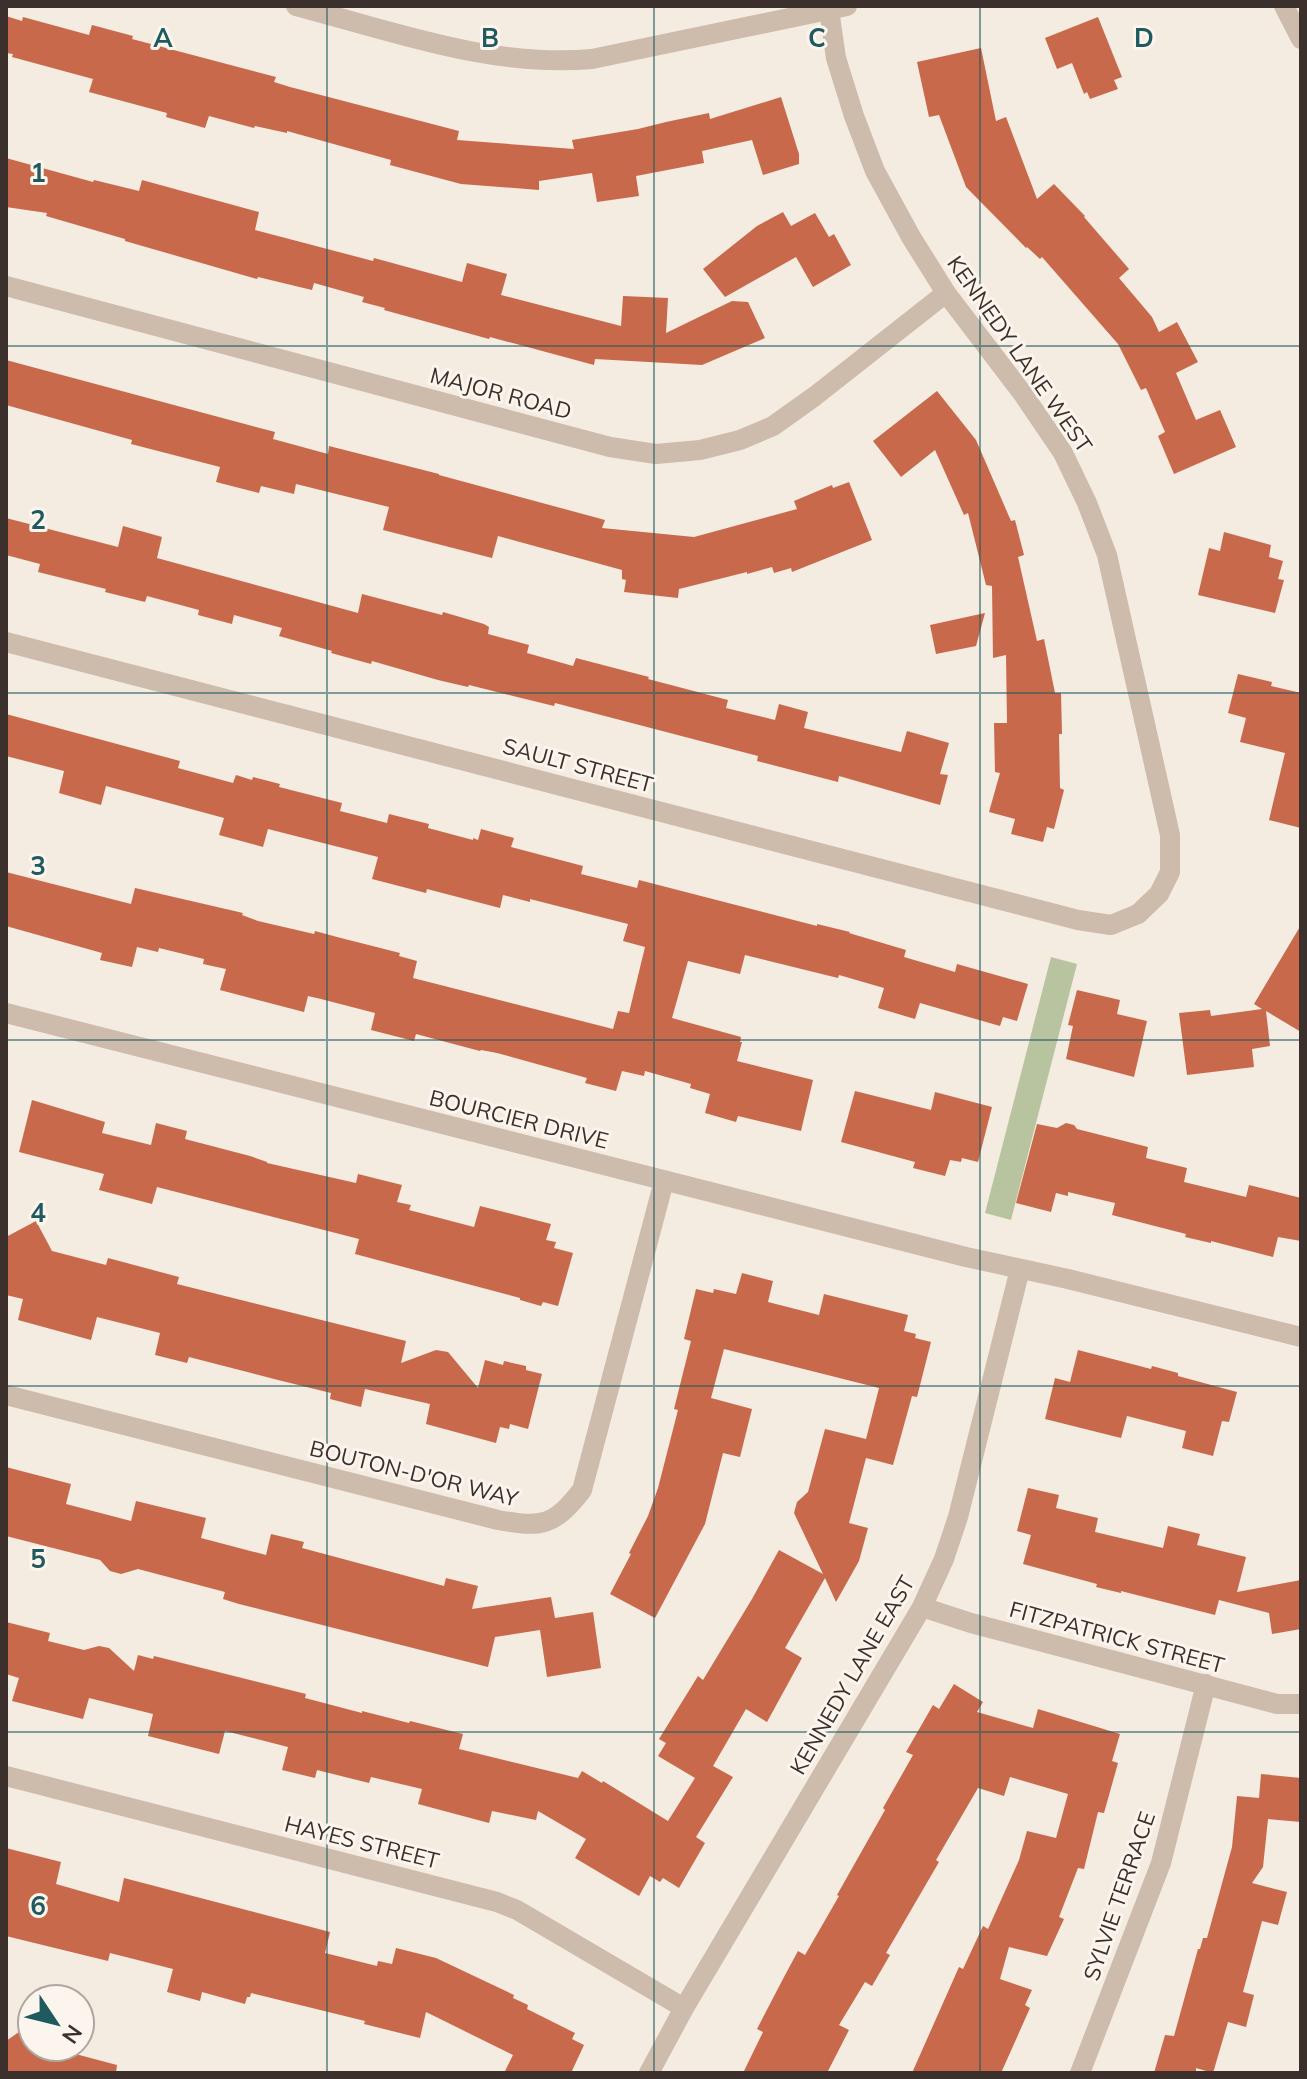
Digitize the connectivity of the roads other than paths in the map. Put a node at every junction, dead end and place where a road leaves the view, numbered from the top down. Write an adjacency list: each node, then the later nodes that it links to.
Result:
1 (296, 6): 3 (street)
2 (1284, 6): 4 (street)
3 (838, 8): 6 (street, KENNEDY LANE WEST)
4 (1301, 39)
5 (6, 286): 6 (street, MAJOR ROAD)
6 (946, 293): 8 (street, KENNEDY LANE WEST)
7 (6, 642): 8 (street, SAULT STREET)
8 (1138, 914)
9 (6, 1013): 10 (street, BOURCIER DRIVE)
10 (664, 1181): 11 (street, BOURCIER DRIVE); 13 (street, BOUTON-D'OR WAY)
11 (1020, 1269): 12 (street, BOURCIER DRIVE); 14 (street, KENNEDY LANE EAST)
12 (1301, 1337)
13 (6, 1395)
14 (922, 1607): 15 (street, FITZPATRICK STREET); 18 (street, KENNEDY LANE EAST)
15 (1206, 1684): 16 (street, FITZPATRICK STREET); 20 (street, SYLVIE TERRACE)
16 (1301, 1704)
17 (6, 1776): 18 (street, HAYES STREET)
18 (684, 2008): 19 (street, KENNEDY LANE EAST)
19 (649, 2073)
20 (1080, 2073)

